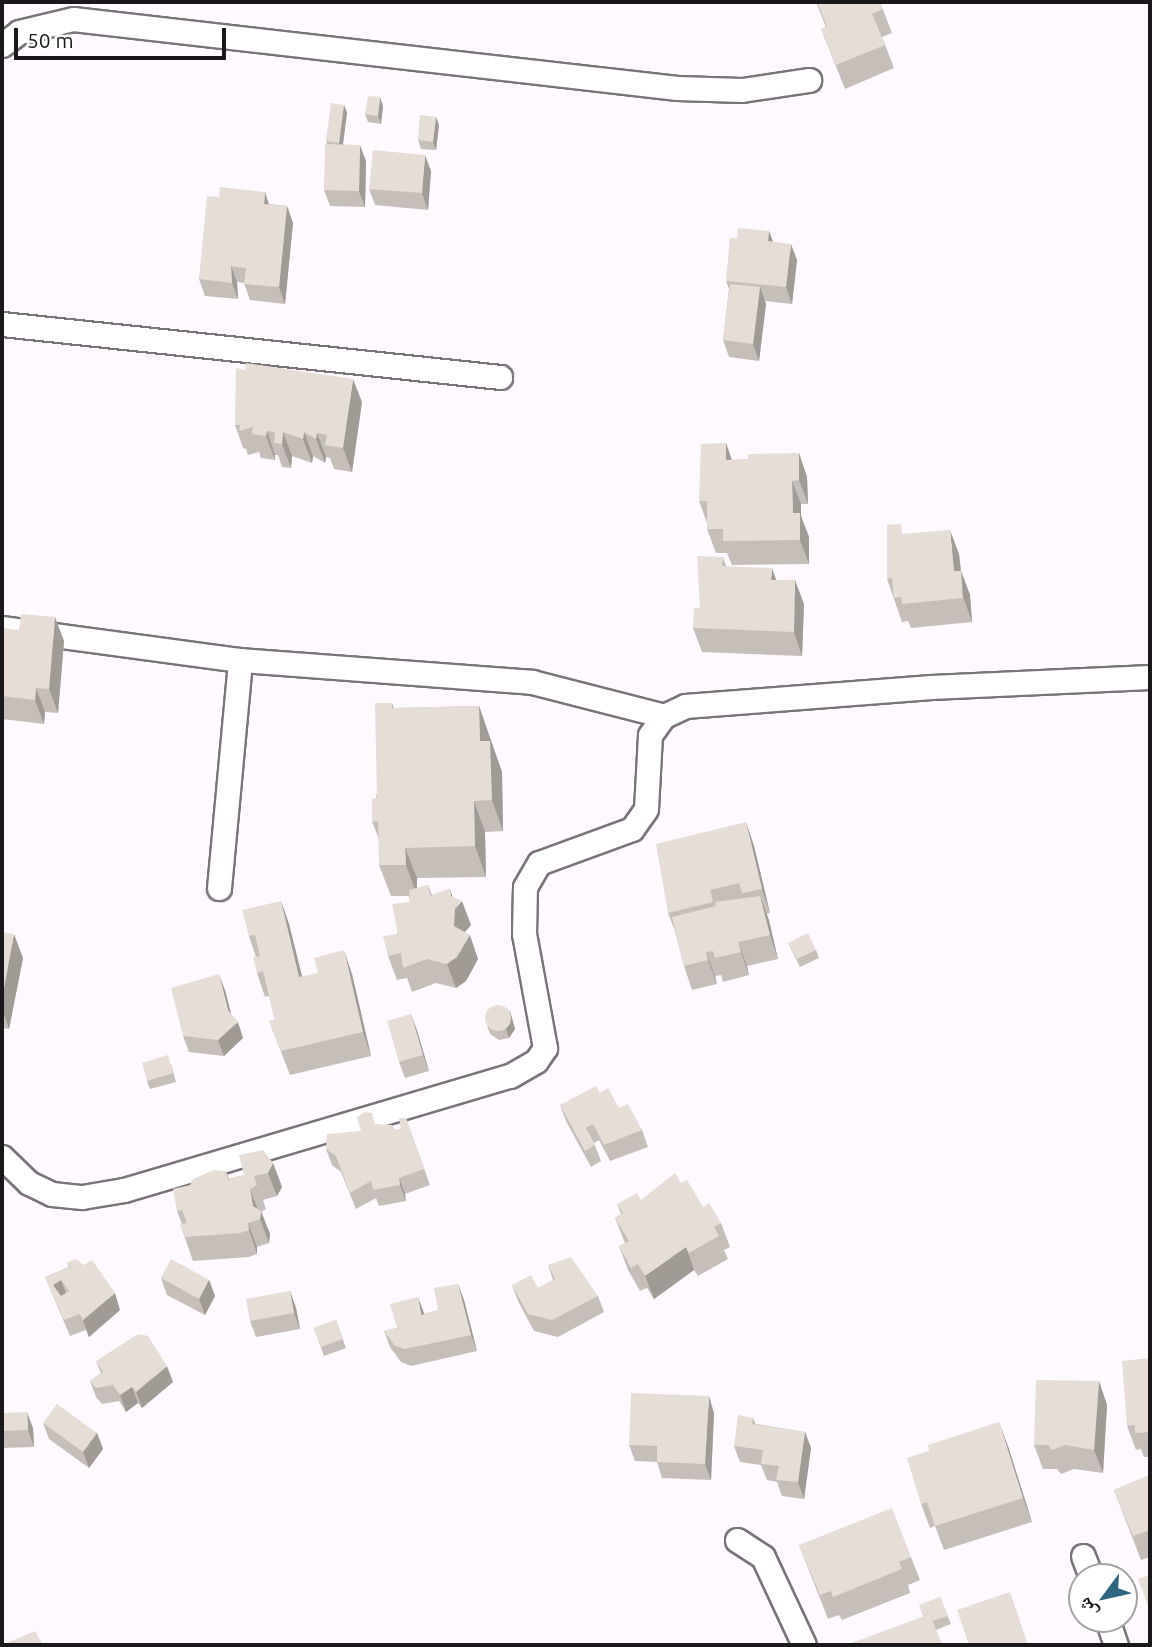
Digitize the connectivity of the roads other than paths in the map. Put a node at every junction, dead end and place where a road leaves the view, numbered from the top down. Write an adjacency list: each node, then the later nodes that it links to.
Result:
1 (2, 46): 2 (street)
2 (809, 80)
3 (2, 324): 4 (street)
4 (500, 377)
5 (2, 628): 6 (street)
6 (240, 660): 8 (street); 9 (street)
7 (1150, 677): 8 (street)
8 (664, 716): 10 (street)
9 (219, 888)
10 (2, 1157)
11 (737, 1540): 12 (street)
12 (804, 1645)

